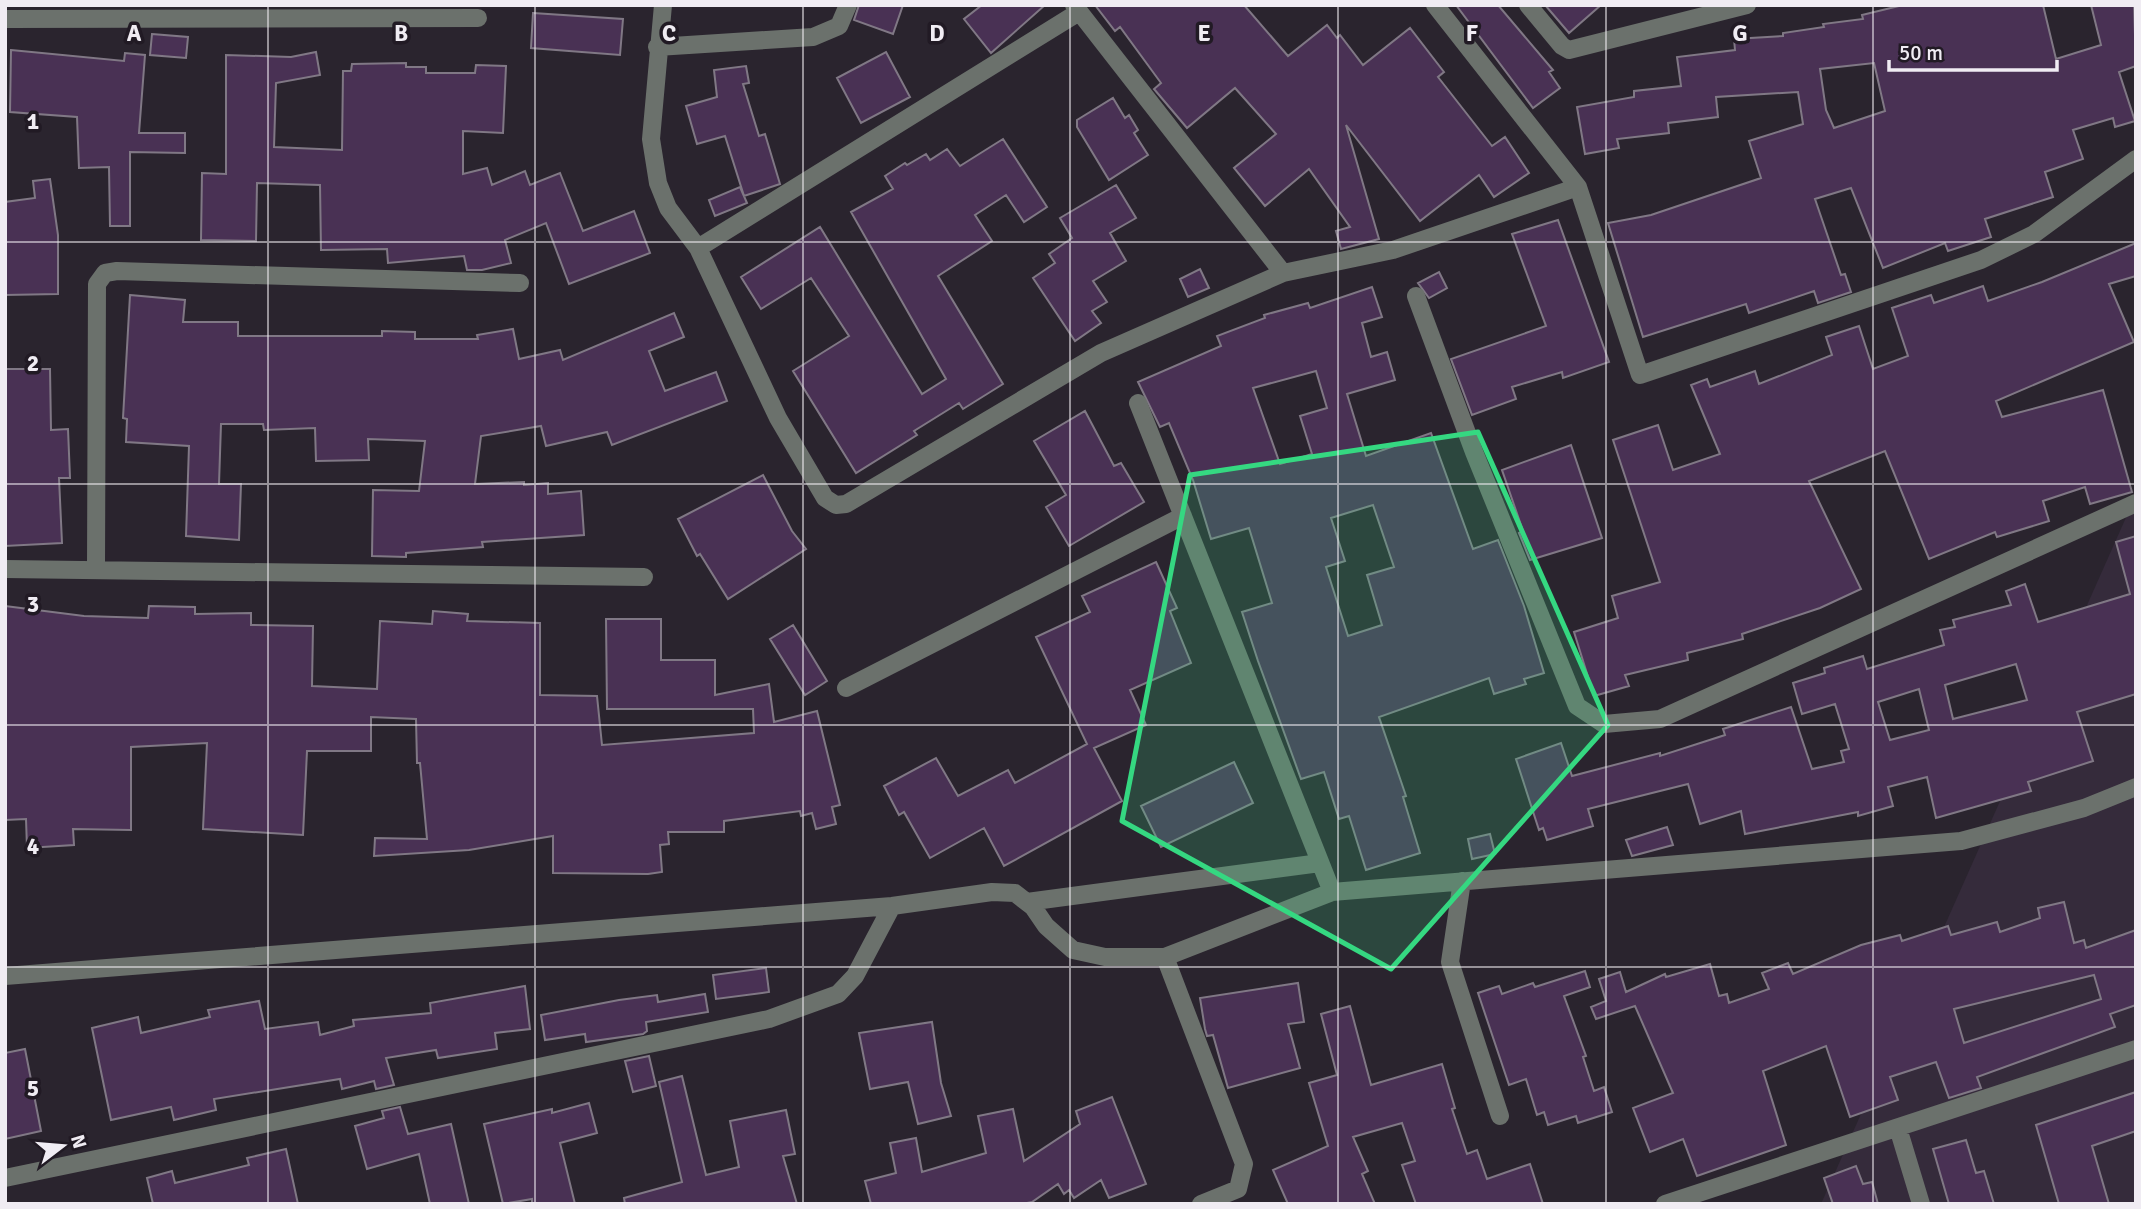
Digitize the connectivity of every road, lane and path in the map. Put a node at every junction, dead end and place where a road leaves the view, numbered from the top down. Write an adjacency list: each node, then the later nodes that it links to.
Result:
1 (663, 5): 10 (street)
2 (848, 5): 10 (street)
3 (1435, 5): 12 (street)
4 (1528, 5): 7 (street)
5 (1747, 5): 7 (street)
6 (1077, 8): 13 (street); 14 (street)
7 (1686, 12)
8 (478, 18): 9 (street)
9 (5, 19)
10 (657, 47): 13 (street)
11 (2136, 159): 12 (street)
12 (1578, 187): 14 (street)
13 (698, 248): 14 (street)
14 (1283, 273)
15 (520, 283): 20 (street)
16 (1416, 296): 18 (street)
17 (1138, 403): 19 (street)
18 (2136, 503)
19 (1183, 516): 23 (street); 25 (street)
20 (96, 568): 21 (street); 22 (street)
21 (5, 569)
22 (644, 578)
23 (846, 688)
24 (2136, 787): 26 (street)
25 (1320, 863): 27 (street); 28 (street)
26 (1462, 881): 27 (street); 33 (street)
27 (1332, 892): 30 (street)
28 (1027, 902): 29 (street); 30 (street)
29 (892, 906): 31 (street); 35 (street)
30 (1165, 957): 36 (street)
31 (6, 975)
32 (2136, 1049): 34 (street)
33 (1500, 1116)
34 (1898, 1128): 37 (street); 38 (street)
35 (5, 1178)
36 (1201, 1204)
37 (1665, 1204)
38 (1921, 1204)

